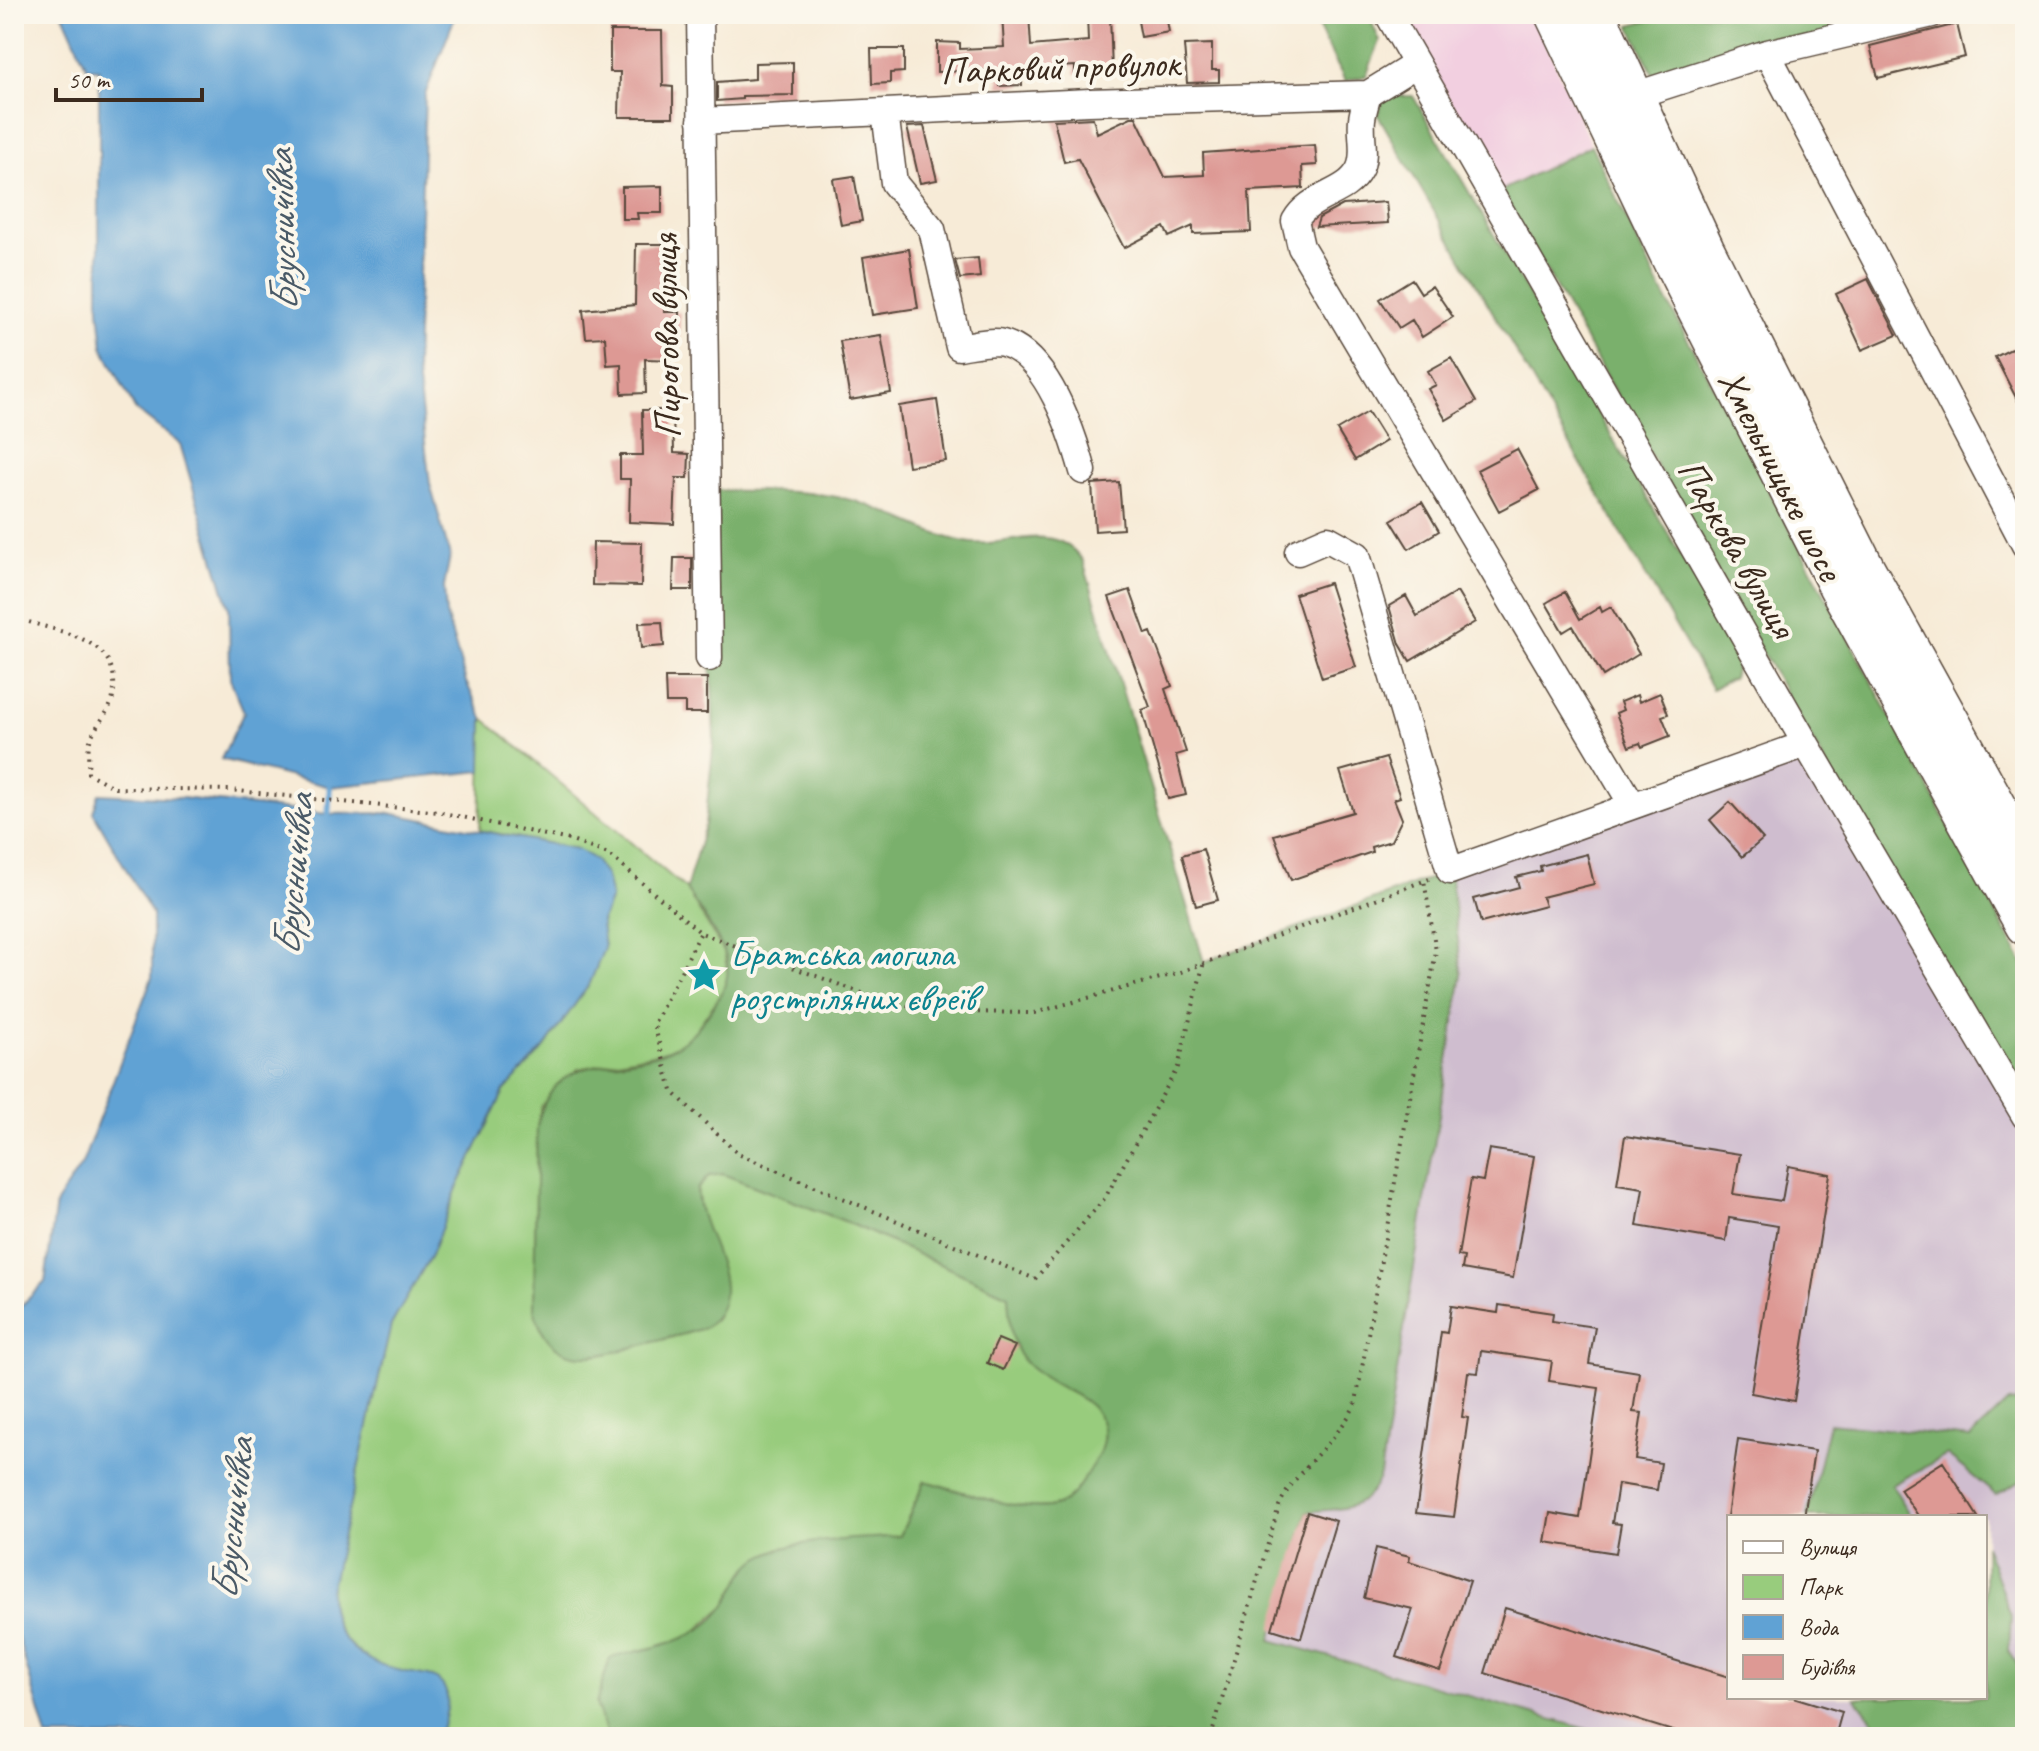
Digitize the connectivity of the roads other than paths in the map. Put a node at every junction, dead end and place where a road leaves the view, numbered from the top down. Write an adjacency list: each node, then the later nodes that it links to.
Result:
1 (700, 14): 11 (street, Пирогова вулиця)
2 (1388, 14): 7 (street, Паркова вулиця)
3 (1554, 14): 19 (highway, Хмельницьке шосе)
4 (1596, 14): 9 (highway, Хмельницьке шосе)
5 (1932, 14): 6 (street)
6 (1767, 53): 9 (street); 13 (street)
7 (1415, 65): 8 (street, Парковий провулок); 16 (street, Паркова вулиця)
8 (1368, 94): 10 (street, Парковий провулок); 17 (street)
9 (1633, 96): 18 (highway, Хмельницьке шосе)
10 (885, 112): 11 (street, Парковий провулок); 12 (street)
11 (701, 121): 15 (street, Пирогова вулиця)
12 (1083, 471)
13 (2025, 545)
14 (1298, 552): 17 (street)
15 (709, 658)
16 (1806, 744): 17 (street); 20 (street, Паркова вулиця)
17 (1632, 804)
18 (2025, 856)
19 (2025, 926)
20 (2025, 1116)

